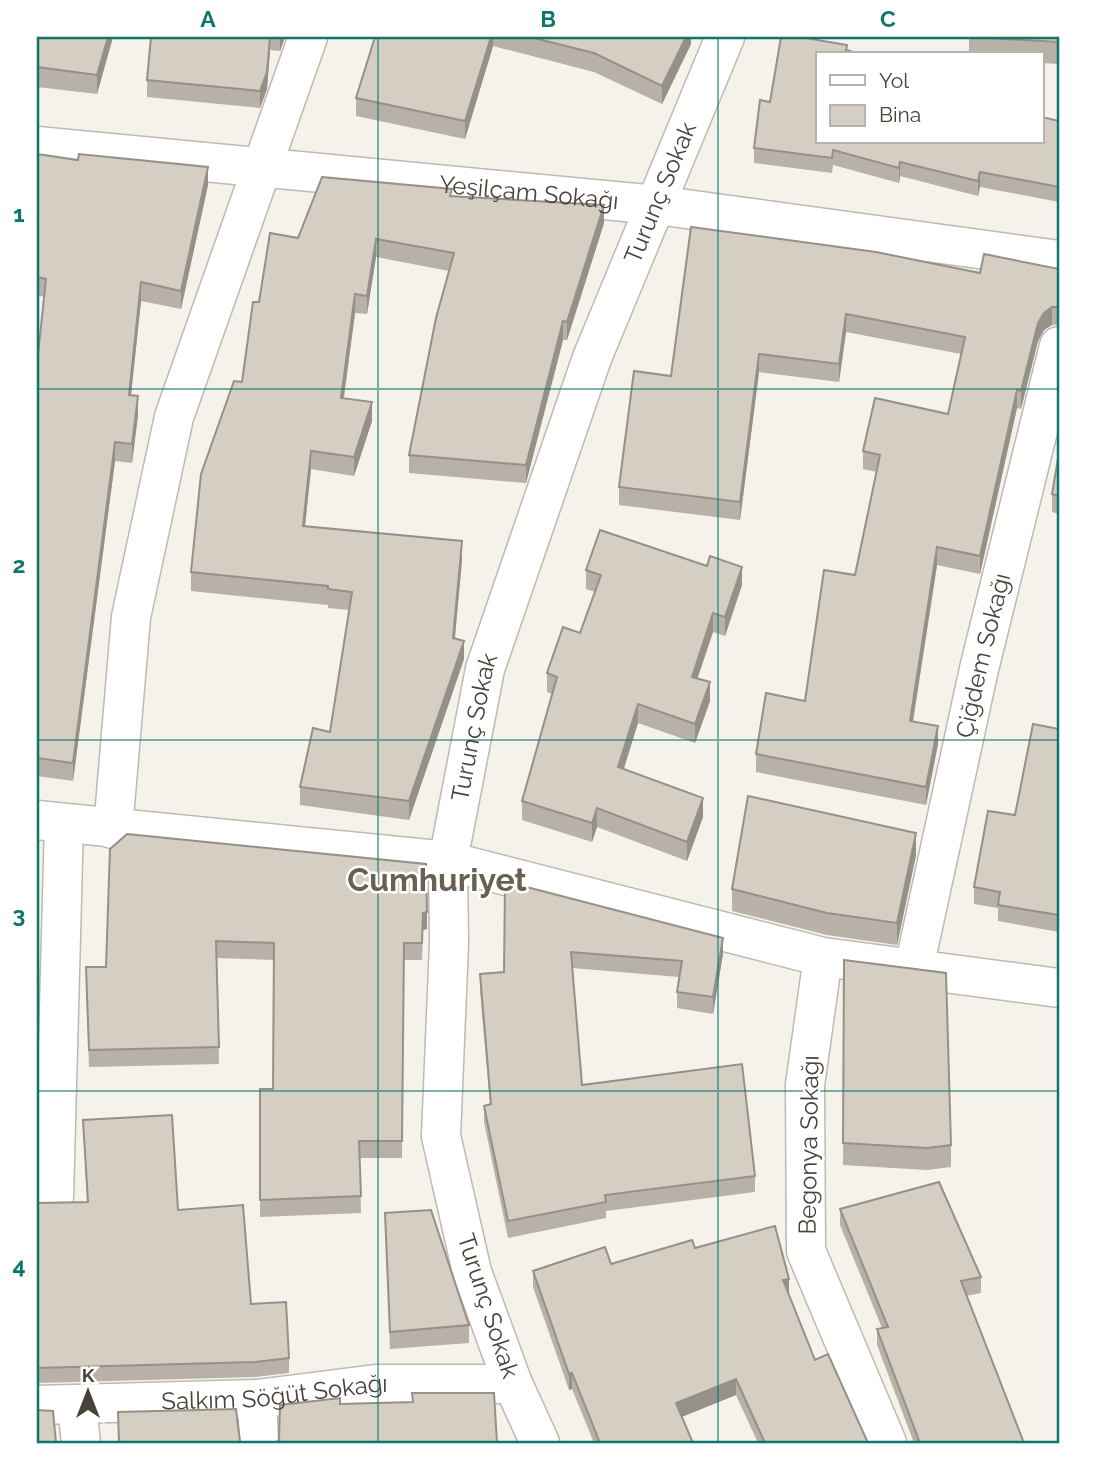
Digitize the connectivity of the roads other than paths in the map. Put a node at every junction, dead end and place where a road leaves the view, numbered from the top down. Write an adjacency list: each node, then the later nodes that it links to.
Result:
1 (308, 37): 4 (street)
2 (725, 37): 5 (street, Turunç Sokak)
3 (37, 146): 4 (street, Yeşilçam Sokağı)
4 (261, 169): 5 (street, Yeşilçam Sokağı); 9 (street)
5 (657, 205): 6 (street, Yeşilçam Sokağı); 10 (street, Turunç Sokak)
6 (1059, 260)
7 (1059, 346): 12 (street, Çiğdem Sokağı)
8 (50, 822): 9 (street); 14 (street)
9 (113, 830): 10 (street)
10 (448, 861): 11 (street); 15 (street, Turunç Sokak)
11 (823, 957): 12 (street); 22 (street, Begonya Sokağı)
12 (914, 968): 13 (street)
13 (1059, 988)
14 (45, 1197)
15 (513, 1384): 16 (street, Salkım Söğüt Sokağı); 21 (street, Turunç Sokak)
16 (257, 1399): 18 (street, Salkım Söğüt Sokağı); 20 (street)
17 (37, 1405): 18 (street, Salkım Söğüt Sokağı)
18 (77, 1406): 19 (street)
19 (81, 1443)
20 (259, 1443)
21 (540, 1443)
22 (887, 1443)

